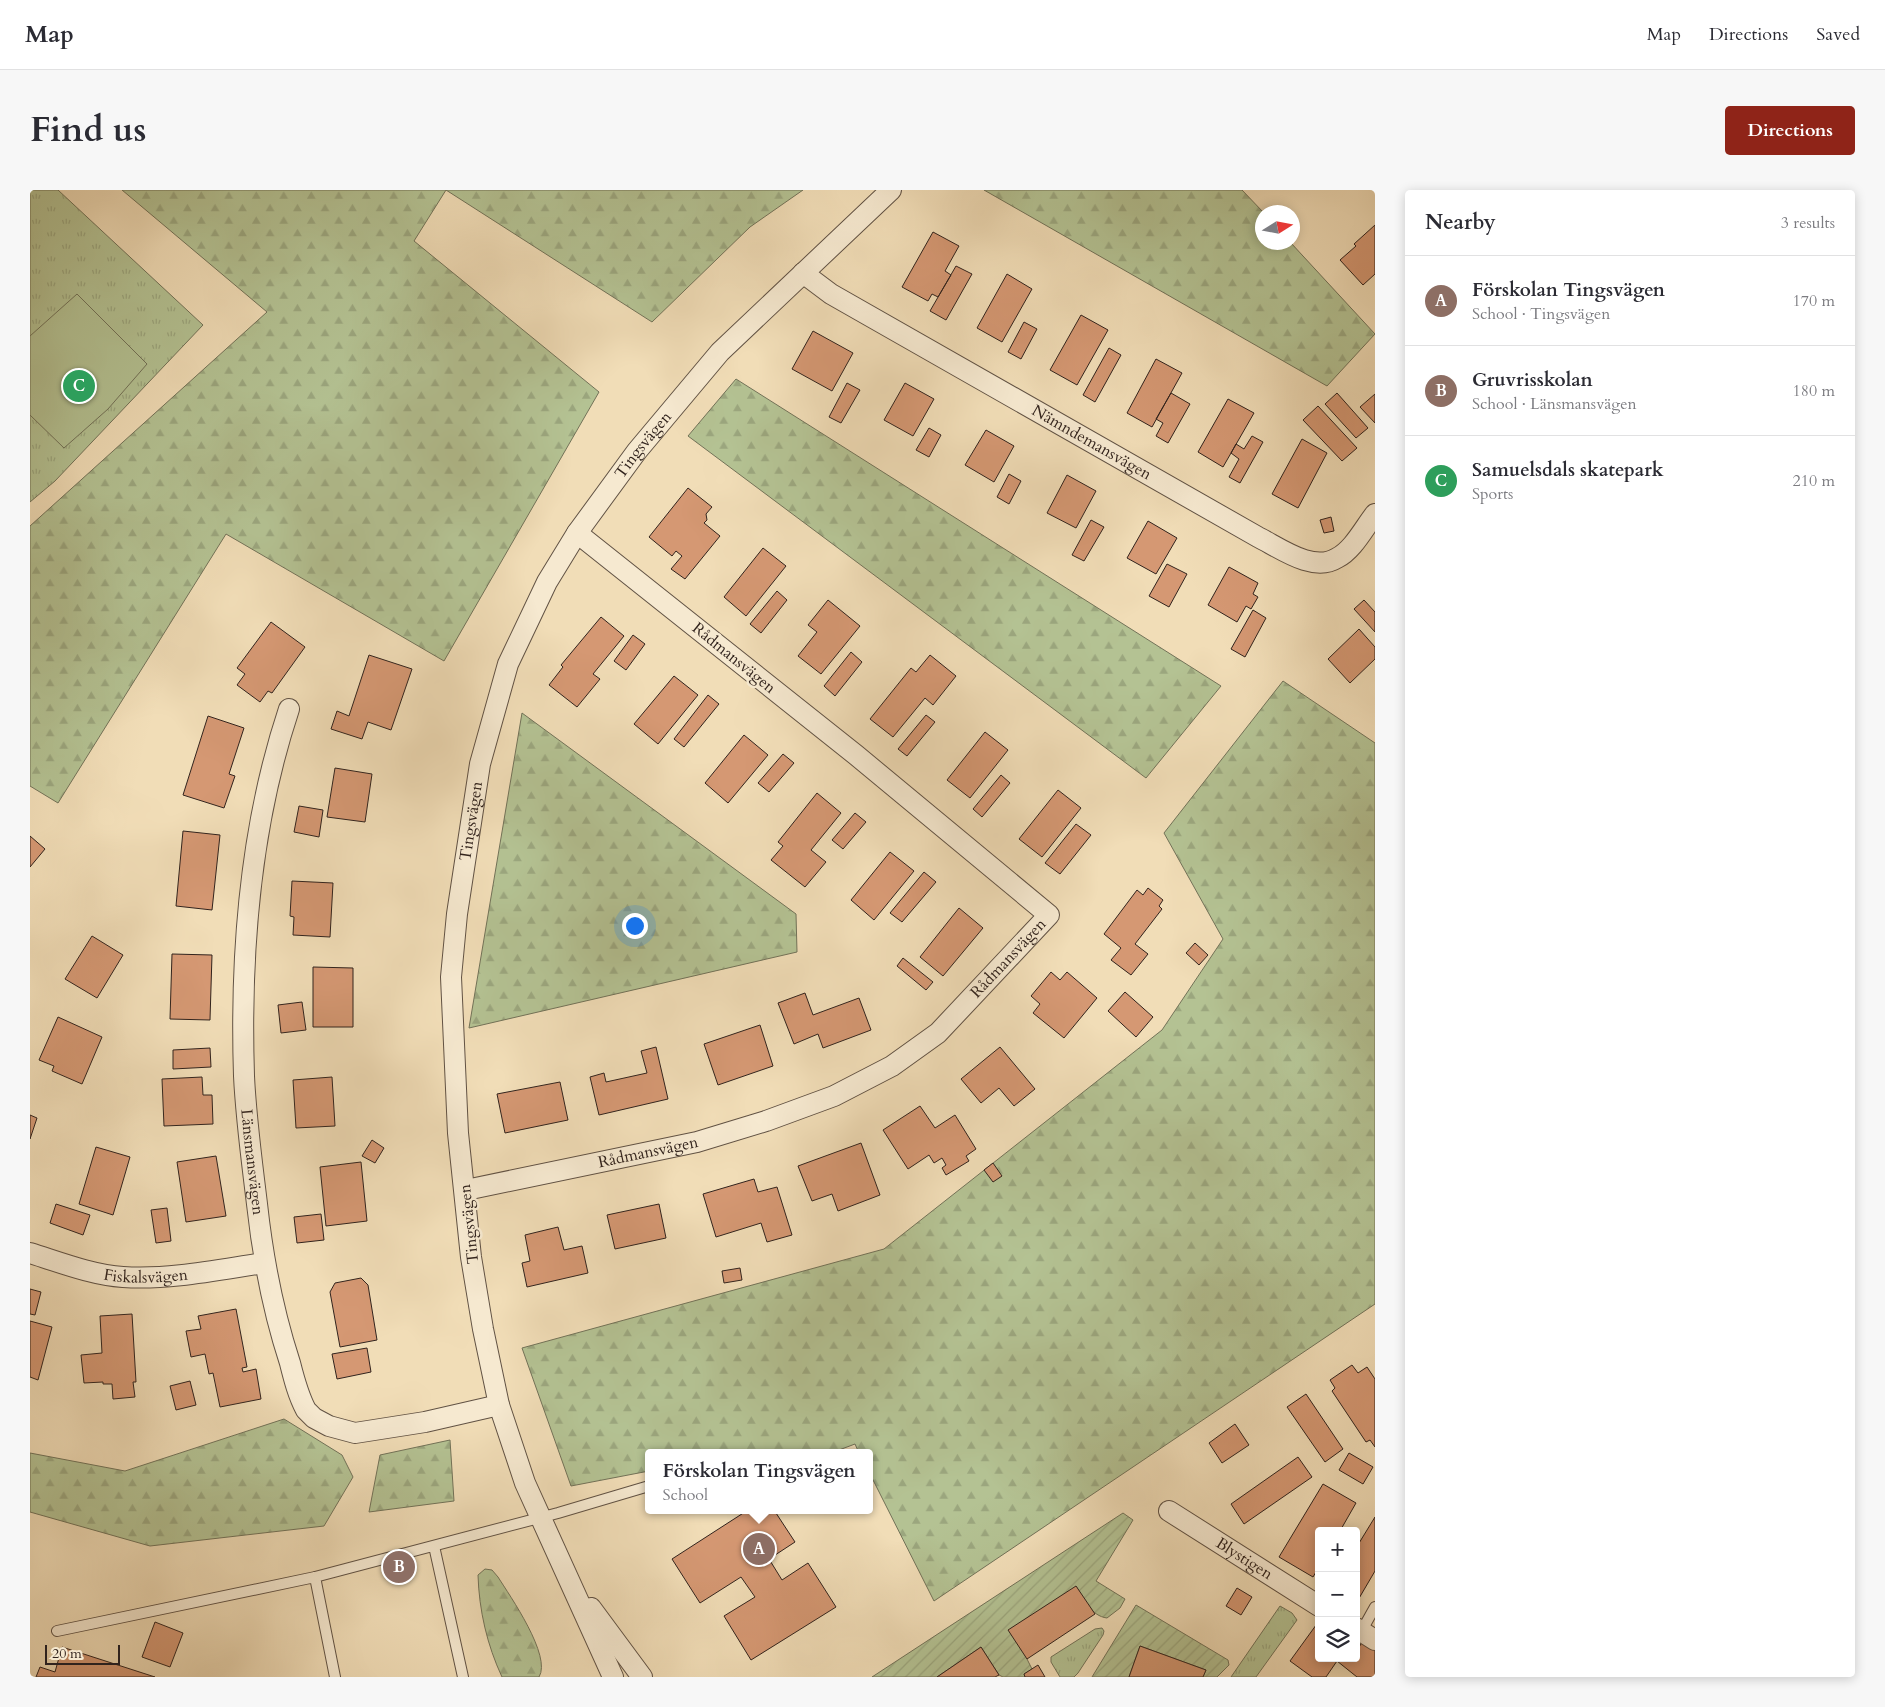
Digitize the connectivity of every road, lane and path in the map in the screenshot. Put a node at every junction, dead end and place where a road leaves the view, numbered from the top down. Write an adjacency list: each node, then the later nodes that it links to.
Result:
1 (891, 190): 2 (street, Tingsvägen)
2 (803, 273): 3 (street, Nämndemansvägen); 4 (street, Tingsvägen)
3 (1375, 514)
4 (576, 532): 6 (street, Tingsvägen); 6 (street, Rådmansvägen)
5 (288, 710): 8 (street, Länsmansvägen)
6 (466, 1190): 9 (street, Tingsvägen)
7 (30, 1253): 8 (street, Fiskalsvägen)
8 (264, 1263): 9 (street, Länsmansvägen)
9 (499, 1405): 12 (street, Tingsvägen)
10 (645, 1487): 12 (lane)
11 (1169, 1511): 16 (street, Blystigen)
12 (541, 1518): 13 (lane); 15 (street, Tingsvägen)
13 (434, 1546): 14 (lane); 21 (lane)
14 (315, 1576): 18 (lane); 20 (lane)
15 (569, 1580): 22 (street, Tingsvägen); 23 (street, Tingsvägen)
16 (1315, 1603)
17 (1375, 1607): 19 (lane)
18 (57, 1632)
19 (1364, 1633)
20 (334, 1677)
21 (463, 1677)
22 (612, 1677)
23 (642, 1677)

